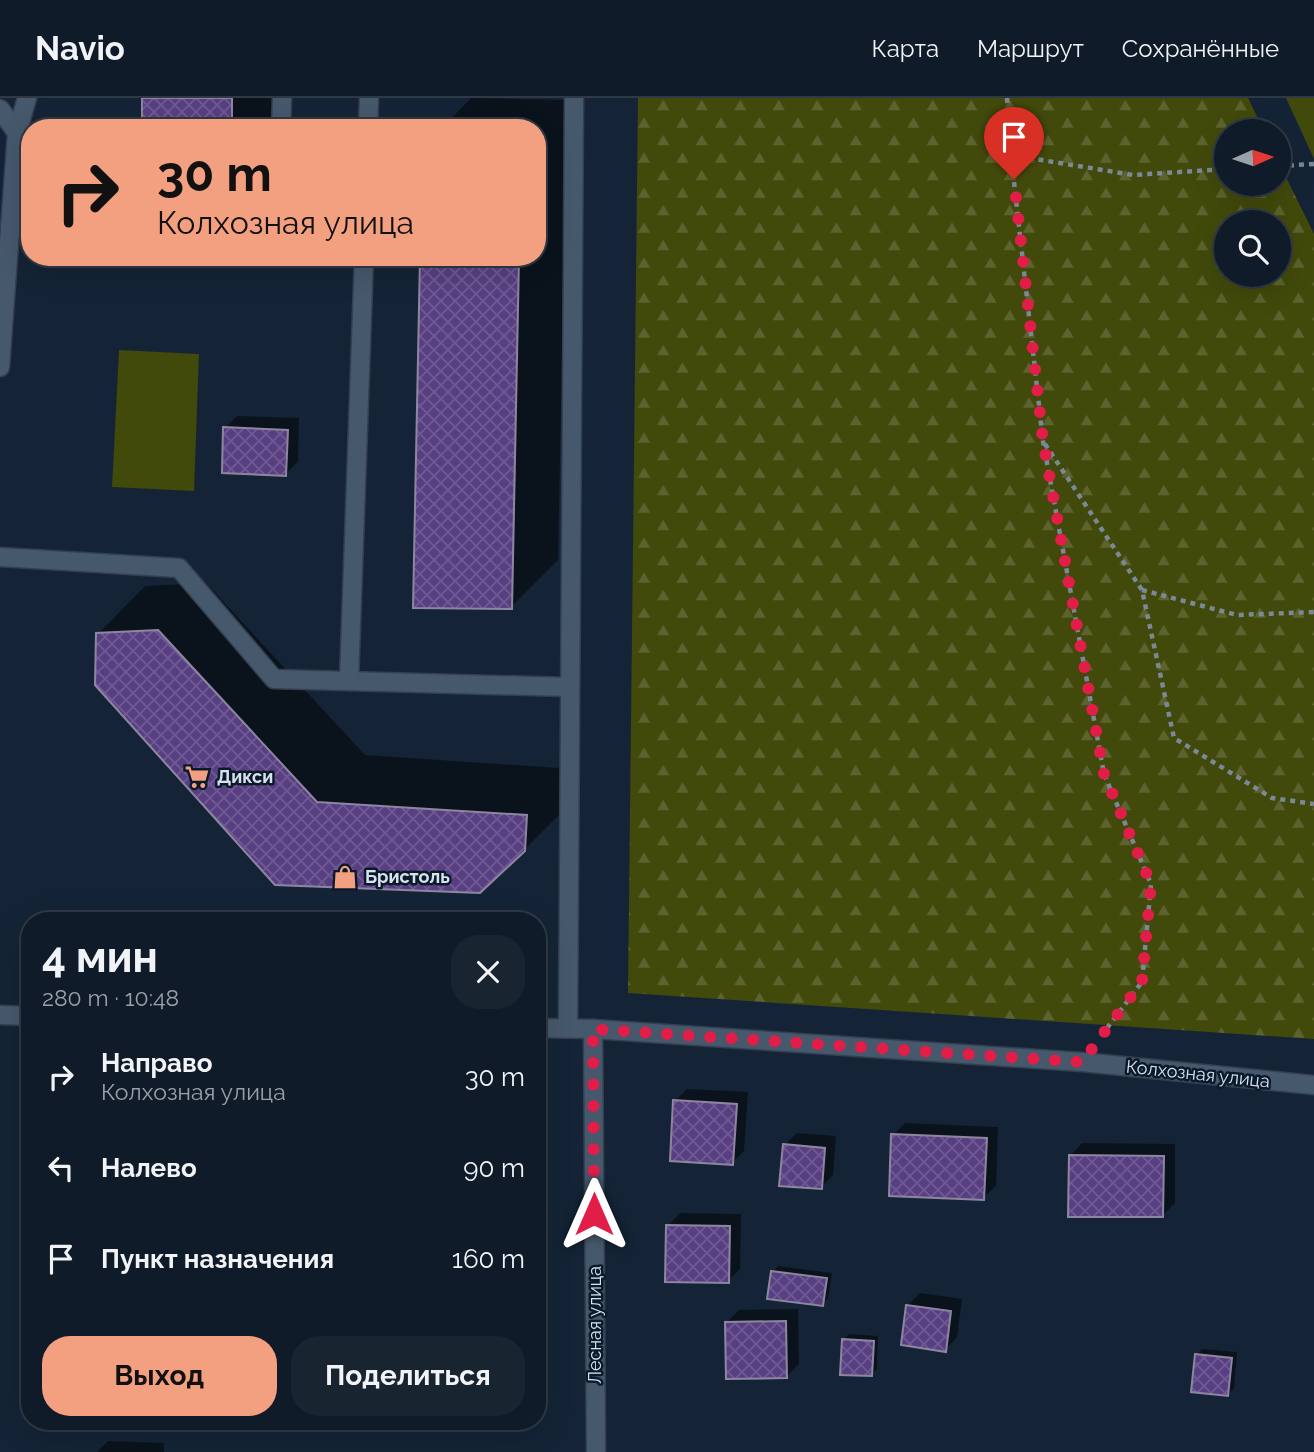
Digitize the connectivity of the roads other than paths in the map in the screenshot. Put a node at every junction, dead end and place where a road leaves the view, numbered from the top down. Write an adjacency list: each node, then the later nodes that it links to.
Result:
1 (27, 98): 8 (street)
2 (282, 98): 6 (street)
3 (369, 98): 7 (street)
4 (574, 98): 15 (street)
5 (0, 109): 8 (street)
6 (281, 119)
7 (368, 119)
8 (17, 133): 9 (street)
9 (10, 228): 10 (street); 12 (street)
10 (21, 229)
11 (364, 266): 14 (street)
12 (0, 367)
13 (0, 558): 14 (street)
14 (349, 681): 15 (street)
15 (569, 687): 19 (street)
16 (0, 1015): 17 (street)
17 (21, 1016)
18 (546, 1028): 19 (street, Колхозная улица)
19 (568, 1028): 20 (street, Колхозная улица)
20 (593, 1029): 21 (street, Колхозная улица); 22 (street, Лесная улица)
21 (1314, 1085)
22 (596, 1452)

